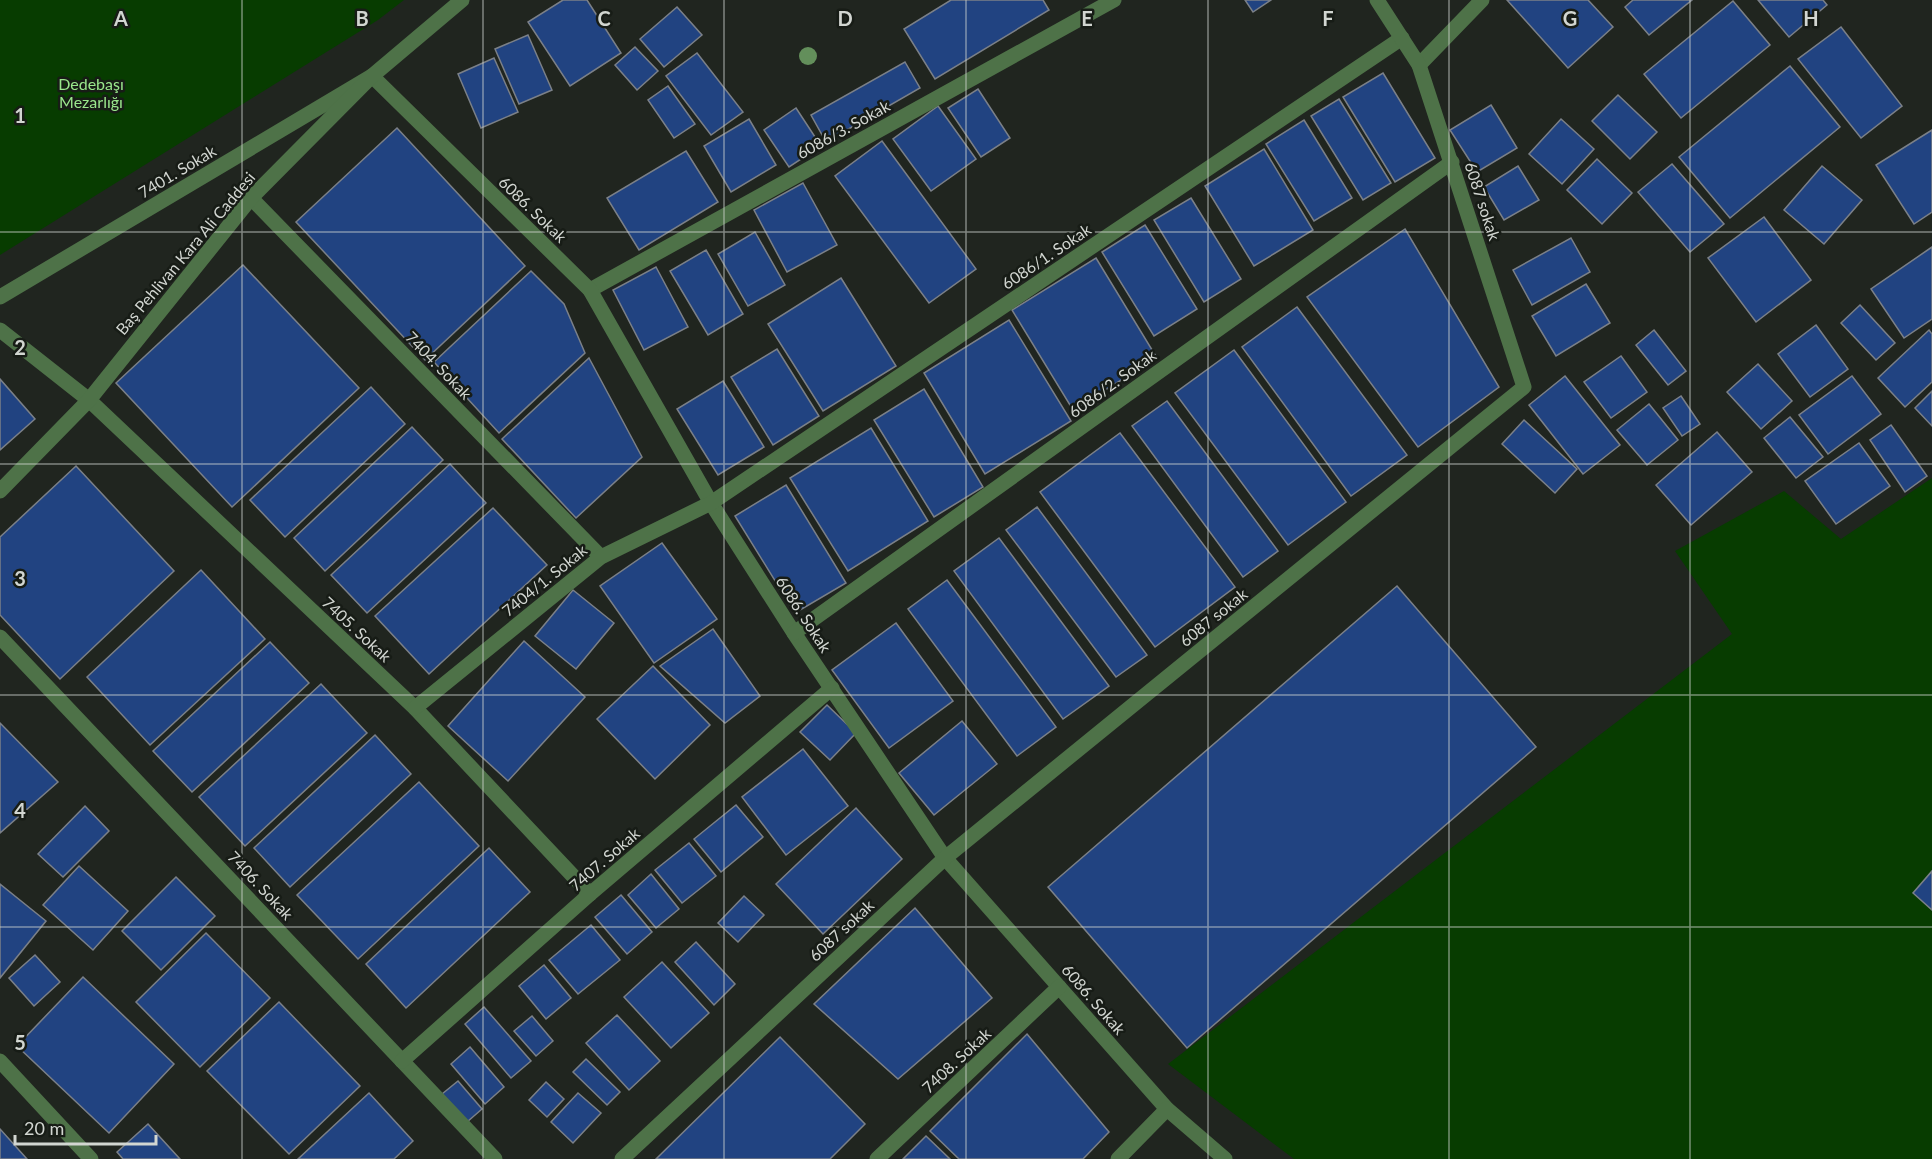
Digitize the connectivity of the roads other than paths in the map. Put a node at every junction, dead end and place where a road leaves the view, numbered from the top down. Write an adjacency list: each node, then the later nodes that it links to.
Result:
1 (462, 0): 7 (street, Baş Pehlivan Kara Ali Caddesi)
2 (1114, 0): 10 (street, 6086/3. Sokak)
3 (1377, 0): 5 (street, 6087 sokak)
4 (1482, 0): 6 (street)
5 (1402, 38): 6 (street, 6087 sokak); 15 (street, 6086/1. Sokak)
6 (1419, 65): 8 (street, 6087 sokak)
7 (372, 76): 9 (street, Baş Pehlivan Kara Ali Caddesi); 10 (street, 6086. Sokak); 11 (street, 7401. Sokak)
8 (1452, 162): 17 (street, 6086/2. Sokak); 21 (street, 6087 sokak)
9 (251, 198): 13 (street, Baş Pehlivan Kara Ali Caddesi); 16 (street, 7404. Sokak)
10 (590, 290): 15 (street, 6086. Sokak)
11 (0, 297)
12 (0, 330): 13 (street, 7405. Sokak)
13 (89, 400): 14 (street, Baş Pehlivan Kara Ali Caddesi); 20 (street, 7405. Sokak)
14 (0, 491)
15 (711, 503): 16 (street, 7404/1. Sokak); 17 (street, 6086. Sokak)
16 (601, 557): 20 (street, 7404/1. Sokak)
17 (794, 633): 19 (street, 6086. Sokak)
18 (0, 637): 25 (street, 7406. Sokak)
19 (832, 688): 21 (street, 6086. Sokak); 22 (street, 7407. Sokak)
20 (415, 708): 22 (street, 7405. Sokak)
21 (945, 858): 23 (street, 6086. Sokak); 29 (street, 6087 sokak)
22 (590, 894): 25 (street, 7407. Sokak)
23 (1059, 987): 26 (street, 6086. Sokak); 30 (street, 7408. Sokak)
24 (0, 1061): 27 (street)
25 (402, 1061): 28 (street, 7406. Sokak)
26 (1167, 1109): 31 (street); 32 (street, 6086. Sokak)
27 (91, 1159)
28 (495, 1159)
29 (622, 1159)
30 (877, 1159)
31 (1118, 1159)
32 (1225, 1159)

